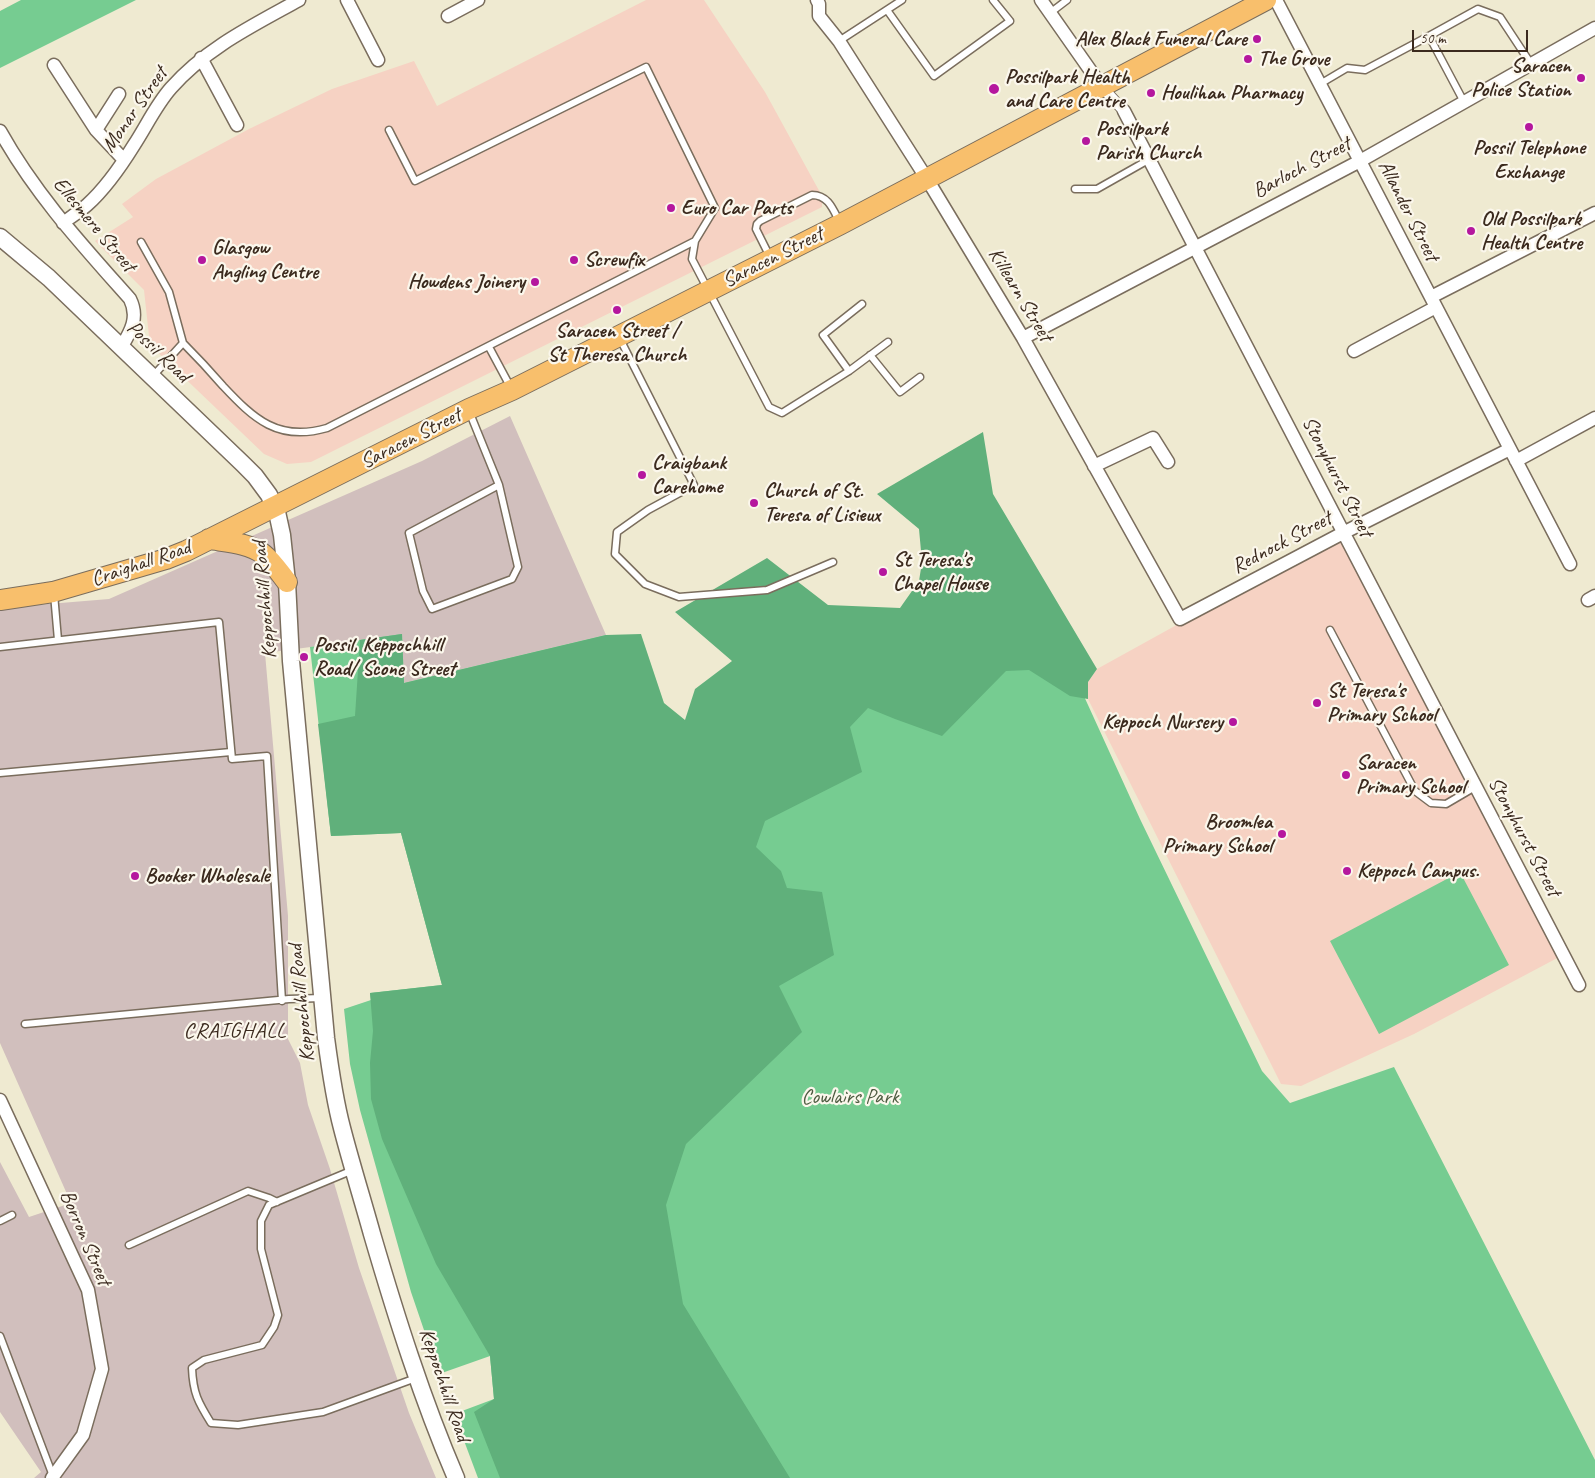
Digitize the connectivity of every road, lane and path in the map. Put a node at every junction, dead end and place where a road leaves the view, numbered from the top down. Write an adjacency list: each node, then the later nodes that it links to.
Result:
1 (299, 0): 17 (street, Monar Street)
2 (347, 0): 18 (street)
3 (478, 0): 13 (street)
4 (817, 0): 16 (street, Killearn Street)
5 (902, 0): 11 (lane)
6 (993, 0): 11 (lane)
7 (1041, 0): 12 (street, Stonyhurst Street)
8 (1067, 0): 12 (lane)
9 (1266, 0): 22 (main road, Saracen Street)
10 (1276, 0): 21 (street, Allander Street)
11 (887, 10): 16 (lane)
12 (1050, 12): 22 (street, Stonyhurst Street)
13 (448, 16)
14 (1595, 28): 19 (street, Barloch Street)
15 (1429, 36): 19 (lane); 21 (lane); 24 (lane)
16 (839, 41): 33 (street, Killearn Street)
17 (201, 58): 26 (street); 31 (street, Monar Street)
18 (378, 60)
19 (1532, 64): 24 (street, Barloch Street)
20 (54, 65): 27 (street)
21 (1320, 84): 32 (street, Allander Street)
22 (1102, 86): 25 (street, Stonyhurst Street); 33 (main road, Saracen Street)
23 (119, 94): 27 (street)
24 (1464, 102): 32 (street, Barloch Street)
25 (1124, 111): 30 (street, Stonyhurst Street)
26 (237, 124)
27 (96, 130): 31 (street)
28 (389, 130): 39 (lane)
29 (0, 131): 36 (street, Ellesmere Street)
30 (1150, 159): 34 (lane); 41 (street, Stonyhurst Street)
31 (124, 160): 36 (street, Monar Street)
32 (1360, 161): 41 (street, Barloch Street); 44 (street, Allander Street)
33 (927, 179): 37 (main road, Saracen Street); 47 (street, Killearn Street)
34 (1076, 189)
35 (1595, 213): 44 (street)
36 (63, 223): 50 (street, Ellesmere Street)
37 (841, 224): 42 (main road, Saracen Street); 42 (lane)
38 (0, 237): 50 (street, Possil Road)
39 (695, 241): 43 (lane); 51 (lane)
40 (141, 242): 49 (lane)
41 (1196, 246): 47 (street, Barloch Street); 66 (street, Stonyhurst Street)
42 (771, 259): 43 (main road, Saracen Street)
43 (709, 290): 46 (main road, Saracen Street); 54 (lane)
44 (1433, 302): 52 (street); 60 (street, Allander Street)
45 (862, 304): 54 (lane)
46 (619, 336): 57 (main road, Saracen Street); 68 (lane)
47 (1023, 338): 63 (street, Killearn Street)
48 (888, 342): 53 (lane)
49 (184, 343): 51 (lane); 55 (lane)
50 (122, 346): 55 (street, Possil Road)
51 (489, 347): 57 (lane)
52 (1354, 352)
53 (870, 355): 54 (lane); 56 (lane)
54 (849, 371)
55 (153, 376): 65 (street, Possil Road)
56 (920, 377)
57 (512, 390): 58 (main road, Saracen Street)
58 (469, 409): 64 (lane); 65 (main road, Saracen Street)
59 (1595, 418): 61 (street)
60 (1510, 449): 61 (street, Allander Street); 66 (street, Rednock Street)
61 (1516, 461): 69 (street, Allander Street)
62 (1168, 462): 63 (street)
63 (1094, 466): 73 (street, Killearn Street)
64 (499, 485): 64 (lane)
65 (276, 507): 67 (main road, Craighall Road); 70 (street, Keppochhill Road)
66 (1343, 534): 73 (street, Rednock Street); 79 (street, Stonyhurst Street)
67 (209, 539): 70 (main road); 71 (main road, Craighall Road)
68 (833, 562)
69 (1570, 564)
70 (287, 582): 81 (street, Keppochhill Road)
71 (53, 592): 72 (main road, Craighall Road); 75 (lane)
72 (0, 600)
73 (1180, 619)
74 (1330, 630): 79 (lane)
75 (58, 640): 76 (lane); 77 (lane)
76 (0, 647)
77 (231, 752): 78 (lane); 82 (lane)
78 (0, 773)
79 (1475, 787): 80 (street, Stonyhurst Street)
80 (1579, 985)
81 (322, 998): 82 (lane); 85 (street, Keppochhill Road)
82 (282, 1001): 83 (lane)
83 (25, 1024)
84 (0, 1100): 92 (street, Borron Street)
85 (354, 1170): 86 (lane); 91 (street, Keppochhill Road)
86 (277, 1202): 89 (lane); 91 (lane)
87 (12, 1215): 88 (lane)
88 (0, 1221)
89 (129, 1245)
90 (0, 1336): 92 (lane)
91 (418, 1377): 93 (street, Keppochhill Road)
92 (52, 1477)
93 (456, 1478)

